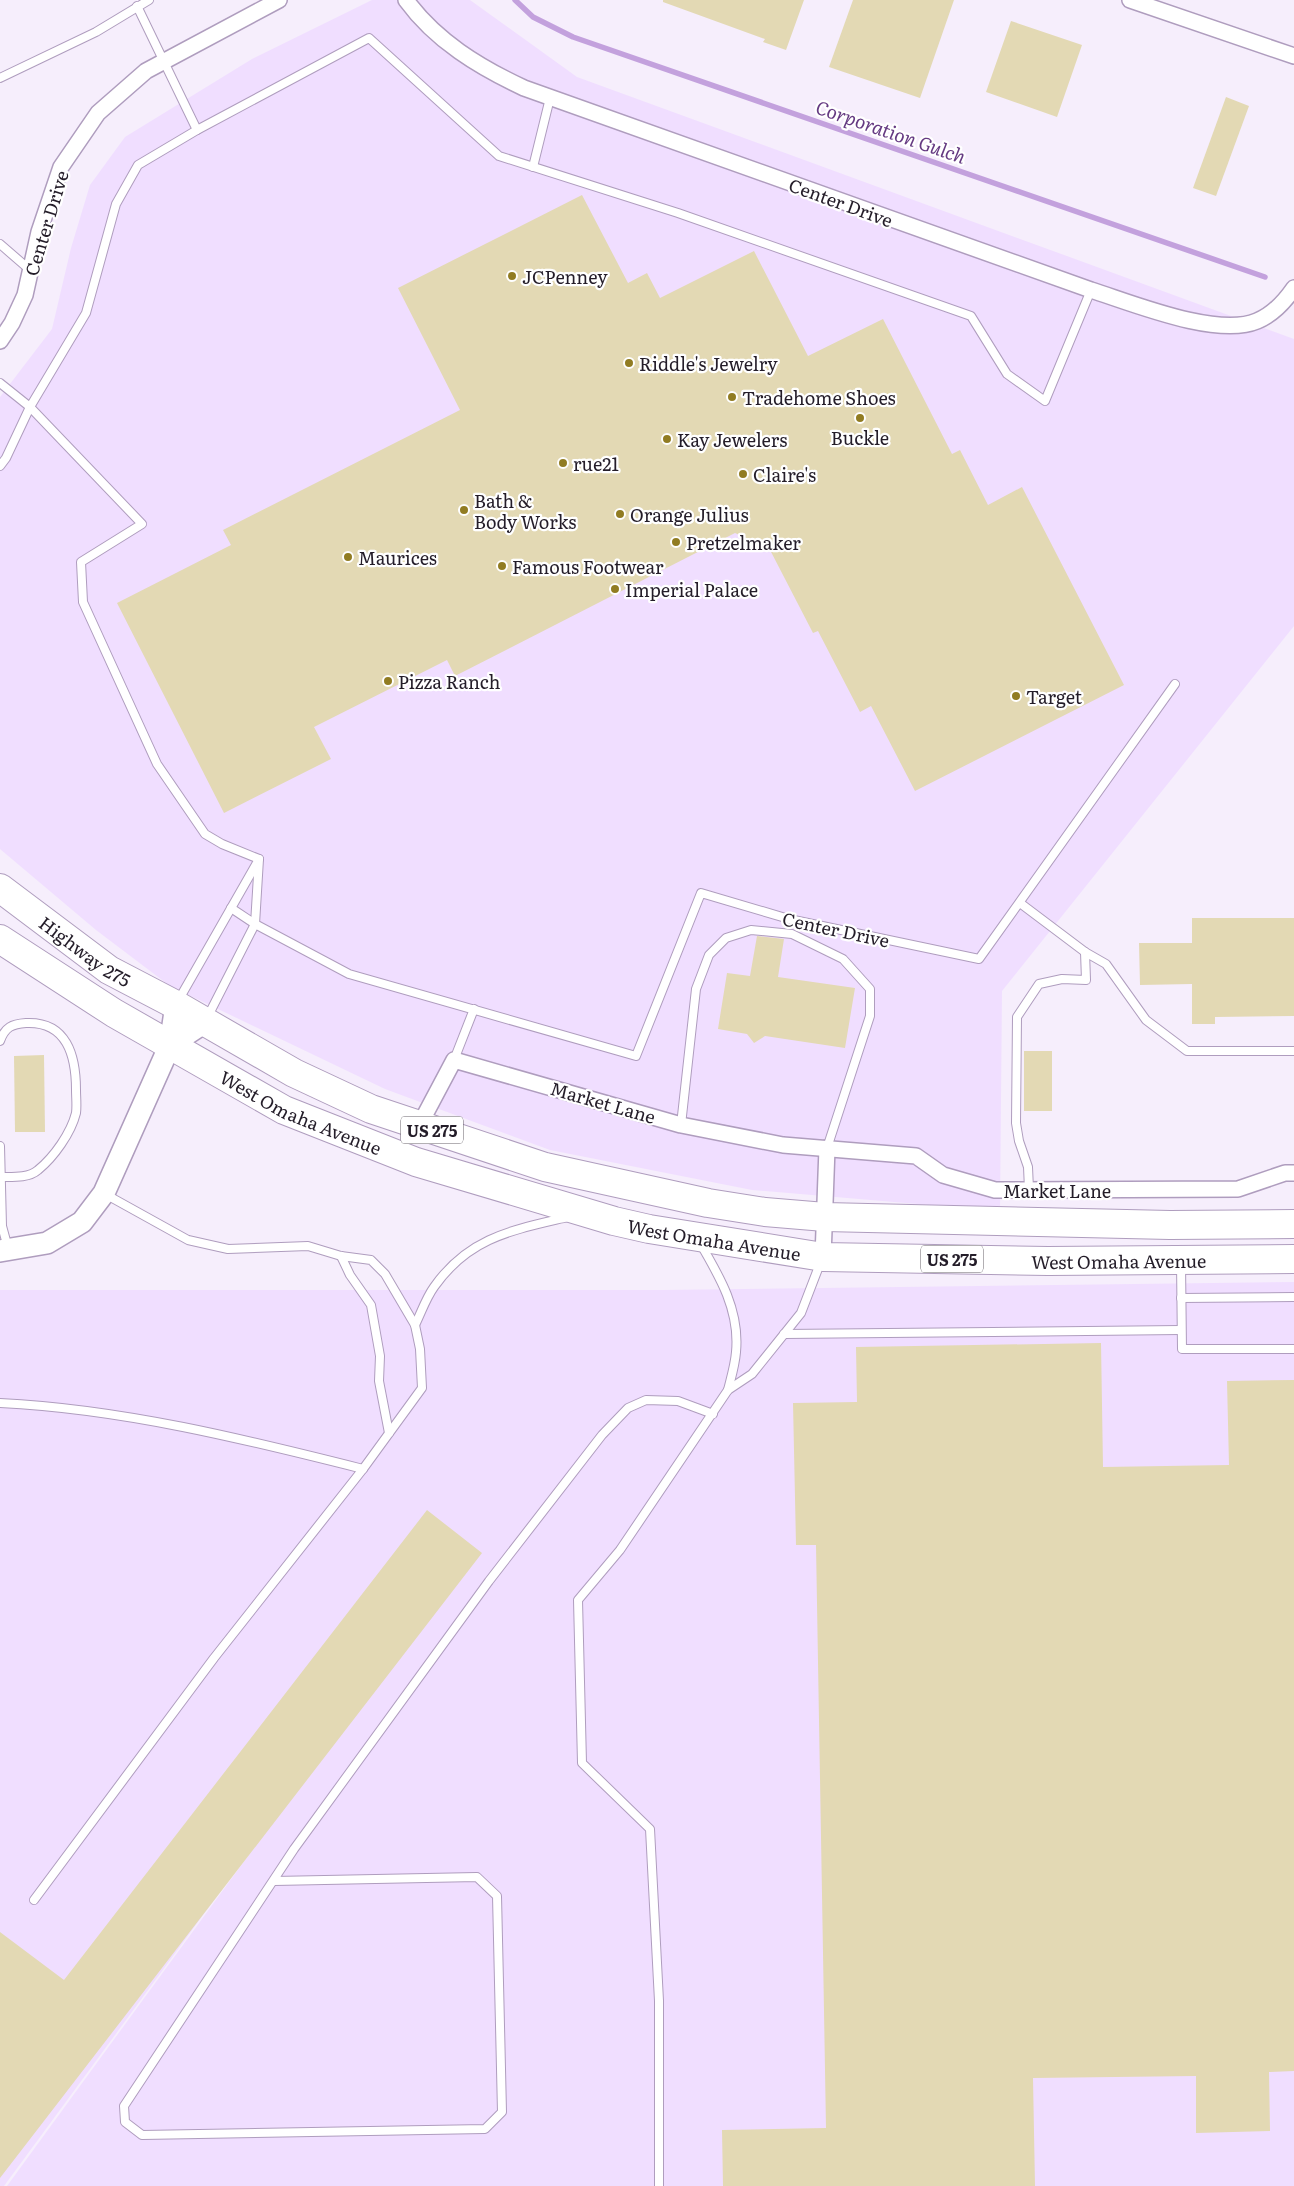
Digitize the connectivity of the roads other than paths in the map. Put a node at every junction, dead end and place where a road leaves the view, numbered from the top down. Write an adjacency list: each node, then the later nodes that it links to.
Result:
1 (149, 0): 5 (lane)
2 (279, 0): 7 (street, Center Drive)
3 (406, 0): 9 (street, Center Drive)
4 (1130, 0): 6 (street)
5 (138, 6): 7 (lane); 8 (lane)
6 (1294, 56)
7 (164, 62): 10 (lane); 13 (street, Center Drive)
8 (0, 78)
9 (550, 98): 11 (lane); 15 (street, Center Drive)
10 (197, 130): 11 (lane); 18 (lane)
11 (533, 167): 15 (lane)
12 (0, 244): 13 (lane)
13 (30, 270): 16 (street, Center Drive)
14 (1294, 288): 15 (street, Center Drive)
15 (1091, 290)
16 (0, 341)
17 (0, 383): 18 (lane)
18 (30, 407): 19 (lane); 21 (lane)
19 (0, 466)
20 (1175, 684): 23 (lane, Center Drive)
21 (259, 860): 24 (lane); 25 (lane)
22 (0, 888): 28 (highway, Highway 275 / US 275)
23 (1020, 903): 27 (lane); 29 (lane, Center Drive)
24 (231, 908): 25 (lane); 28 (lane)
25 (255, 924): 29 (lane); 30 (lane)
26 (0, 939): 32 (highway, Highway 275 / US 275)
27 (1086, 952): 33 (lane); 41 (lane)
28 (176, 1005): 30 (highway, West Omaha Avenue / US 275); 32 (street)
29 (474, 1009): 34 (lane)
30 (205, 1022): 32 (street); 36 (highway, West Omaha Avenue / US 275)
31 (0, 1040): 40 (lane)
32 (170, 1045): 42 (street); 43 (highway, West Omaha Avenue / US 275)
33 (1294, 1051)
34 (454, 1060): 35 (street, Market Lane); 36 (street)
35 (681, 1125): 38 (street, Market Lane); 38 (lane)
36 (419, 1126): 44 (highway, West Omaha Avenue / US 275)
37 (0, 1146): 40 (lane)
38 (827, 1148): 41 (street, Market Lane); 44 (street)
39 (1294, 1174): 41 (street, Market Lane)
40 (1, 1177): 47 (lane)
41 (1029, 1189)
42 (104, 1193): 47 (street); 48 (lane)
43 (584, 1213): 46 (highway, West Omaha Avenue / US 275); 54 (lane)
44 (825, 1217): 45 (highway, West Omaha Avenue / US 275); 49 (street)
45 (1294, 1224)
46 (697, 1237): 49 (highway, West Omaha Avenue / US 275); 58 (lane)
47 (4, 1251)
48 (341, 1256): 54 (lane); 61 (lane)
49 (823, 1257): 51 (highway, West Omaha Avenue / US 275); 56 (lane)
50 (1294, 1259): 51 (highway, West Omaha Avenue / US 275)
51 (1180, 1260): 53 (lane)
52 (1294, 1297): 53 (lane)
53 (1181, 1298): 55 (lane)
54 (415, 1325): 61 (lane)
55 (1181, 1330): 56 (lane); 57 (lane)
56 (784, 1334): 58 (lane)
57 (1294, 1349)
58 (728, 1390): 60 (lane)
59 (0, 1403): 62 (lane)
60 (712, 1414): 63 (lane); 65 (lane)
61 (389, 1433): 62 (lane)
62 (363, 1469): 64 (lane)
63 (274, 1880): 63 (lane)
64 (34, 1900)
65 (659, 2186)

